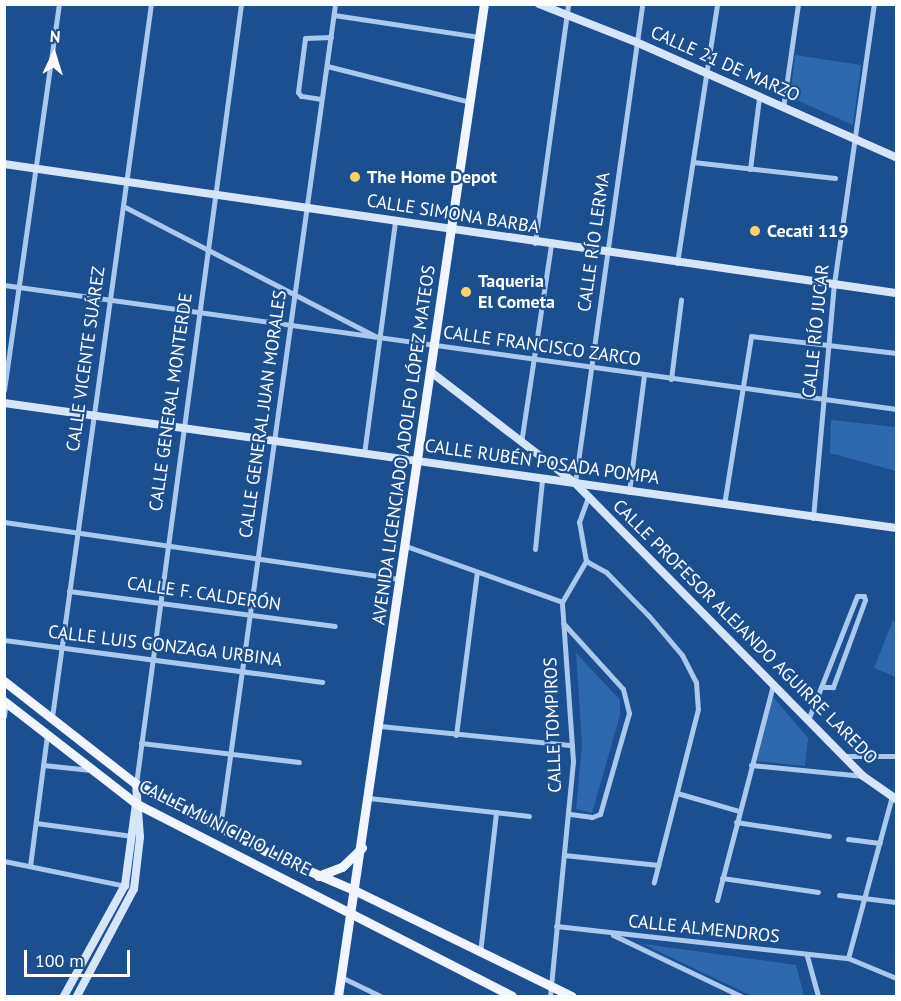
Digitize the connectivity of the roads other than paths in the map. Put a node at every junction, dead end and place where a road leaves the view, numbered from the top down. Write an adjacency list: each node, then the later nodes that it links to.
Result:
1 (59, 4): 27 (street)
2 (151, 4): 30 (street, CALLE VICENTE SUÁREZ)
3 (241, 4): 31 (street, CALLE GENERAL MONTERDE)
4 (335, 4): 12 (street, CALLE GENERAL JUAN MORALES)
5 (484, 4): 15 (main road, AVENIDA LICENCIADO ADOLFO LÓPEZ MATEOS)
6 (539, 4): 13 (street, CALLE 21 DE MARZO)
7 (568, 4): 13 (street)
8 (642, 4): 16 (street, CALLE RÍO LERMA)
9 (717, 4): 18 (street)
10 (798, 4): 22 (street)
11 (874, 4): 23 (street, CALLE RÍO JUCAR)
12 (334, 15): 14 (street, CALLE GENERAL JUAN MORALES); 15 (street)
13 (566, 15): 16 (street, CALLE 21 DE MARZO); 36 (street)
14 (331, 37): 17 (street, CALLE GENERAL JUAN MORALES); 20 (street)
15 (480, 37): 21 (main road, AVENIDA LICENCIADO ADOLFO LÓPEZ MATEOS)
16 (636, 42): 18 (street, CALLE 21 DE MARZO); 39 (street, CALLE RÍO LERMA)
17 (327, 66): 20 (street, CALLE GENERAL JUAN MORALES); 21 (street)
18 (707, 74): 19 (street, CALLE 21 DE MARZO); 25 (street)
19 (759, 98): 22 (street, CALLE 21 DE MARZO); 28 (street)
20 (321, 99): 33 (street, CALLE GENERAL JUAN MORALES)
21 (470, 102): 35 (main road, AVENIDA LICENCIADO ADOLFO LÓPEZ MATEOS)
22 (783, 108): 23 (street, CALLE 21 DE MARZO)
23 (854, 137): 24 (street, CALLE 21 DE MARZO); 41 (street, CALLE RÍO JUCAR)
24 (897, 157)
25 (693, 162): 28 (street); 40 (street)
26 (4, 164): 27 (street, CALLE SIMONA BARBA)
27 (36, 168): 30 (street, CALLE SIMONA BARBA); 43 (street)
28 (750, 169): 29 (street)
29 (836, 178)
30 (126, 181): 31 (street, CALLE SIMONA BARBA); 32 (street, CALLE VICENTE SUÁREZ)
31 (216, 195): 33 (street, CALLE SIMONA BARBA); 38 (street, CALLE GENERAL MONTERDE)
32 (123, 206): 38 (street); 46 (street, CALLE VICENTE SUÁREZ)
33 (307, 207): 34 (street, CALLE SIMONA BARBA); 44 (street, CALLE GENERAL JUAN MORALES)
34 (395, 221): 35 (street, CALLE SIMONA BARBA); 50 (street)
35 (452, 230): 36 (street, CALLE SIMONA BARBA); 52 (main road, AVENIDA LICENCIADO ADOLFO LÓPEZ MATEOS)
36 (535, 243): 37 (street, CALLE SIMONA BARBA)
37 (551, 245): 39 (street, CALLE SIMONA BARBA); 54 (street)
38 (208, 250): 44 (street); 48 (street, CALLE GENERAL MONTERDE)
39 (608, 254): 40 (street, CALLE SIMONA BARBA); 55 (street, CALLE RÍO LERMA)
40 (677, 263): 41 (street, CALLE SIMONA BARBA)
41 (834, 284): 45 (street, CALLE SIMONA BARBA); 51 (street, CALLE RÍO JUCAR)
42 (4, 285): 43 (street, CALLE FRANCISCO ZARCO)
43 (19, 287): 46 (street, CALLE FRANCISCO ZARCO); 60 (street)
44 (295, 293): 49 (street, CALLE GENERAL JUAN MORALES); 50 (street)
45 (897, 293)
46 (110, 300): 48 (street, CALLE FRANCISCO ZARCO); 64 (street, CALLE VICENTE SUÁREZ)
47 (681, 300): 58 (street)
48 (199, 312): 49 (street, CALLE FRANCISCO ZARCO); 65 (street, CALLE GENERAL MONTERDE)
49 (291, 324): 50 (street, CALLE FRANCISCO ZARCO); 66 (street, CALLE GENERAL JUAN MORALES)
50 (380, 338): 52 (street, CALLE FRANCISCO ZARCO); 68 (street)
51 (829, 344): 53 (street); 59 (street); 61 (street, CALLE RÍO JUCAR)
52 (435, 346): 54 (street, CALLE FRANCISCO ZARCO); 56 (main road, AVENIDA LICENCIADO ADOLFO LÓPEZ MATEOS)
53 (897, 353)
54 (535, 360): 55 (street, CALLE FRANCISCO ZARCO); 67 (street)
55 (591, 368): 57 (street, CALLE FRANCISCO ZARCO); 71 (street, CALLE RÍO LERMA)
56 (431, 372): 67 (street, CALLE PROFESOR ALEJANDO AGUIRRE LAREDO); 69 (main road, AVENIDA LICENCIADO ADOLFO LÓPEZ MATEOS)
57 (644, 375): 58 (street, CALLE FRANCISCO ZARCO); 72 (street)
58 (671, 379): 59 (street, CALLE FRANCISCO ZARCO)
59 (740, 389): 61 (street, CALLE FRANCISCO ZARCO); 74 (street)
60 (4, 390)
61 (824, 401): 63 (street, CALLE FRANCISCO ZARCO); 75 (street, CALLE RÍO JUCAR)
62 (4, 403): 64 (street, CALLE RUBÉN POSADA POMPA)
63 (897, 409)
64 (94, 415): 65 (street, CALLE RUBÉN POSADA POMPA); 78 (street, CALLE VICENTE SUÁREZ)
65 (184, 428): 66 (street, CALLE RUBÉN POSADA POMPA); 79 (street, CALLE GENERAL MONTERDE)
66 (274, 442): 68 (street, CALLE RUBÉN POSADA POMPA); 82 (street, CALLE GENERAL JUAN MORALES)
67 (521, 443): 71 (street, CALLE PROFESOR ALEJANDO AGUIRRE LAREDO)
68 (364, 454): 69 (street, CALLE RUBÉN POSADA POMPA)
69 (418, 461): 70 (street, CALLE RUBÉN POSADA POMPA); 80 (main road, AVENIDA LICENCIADO ADOLFO LÓPEZ MATEOS)
70 (542, 480): 71 (street, CALLE RUBÉN POSADA POMPA); 81 (street)
71 (575, 483): 72 (street, CALLE RUBÉN POSADA POMPA); 73 (street, CALLE PROFESOR ALEJANDO AGUIRRE LAREDO)
72 (629, 492): 74 (street, CALLE RUBÉN POSADA POMPA)
73 (588, 497): 83 (street); 100 (street, CALLE PROFESOR ALEJANDO AGUIRRE LAREDO)
74 (724, 506): 75 (street, CALLE RUBÉN POSADA POMPA)
75 (813, 518): 77 (street, CALLE RUBÉN POSADA POMPA)
76 (4, 522): 78 (street)
77 (897, 528)
78 (77, 533): 79 (street); 86 (street, CALLE VICENTE SUÁREZ)
79 (168, 546): 82 (street); 88 (street, CALLE GENERAL MONTERDE)
80 (406, 546): 84 (street); 85 (main road, AVENIDA LICENCIADO ADOLFO LÓPEZ MATEOS)
81 (535, 549)
82 (258, 559): 85 (street); 89 (street, CALLE GENERAL JUAN MORALES)
83 (586, 561): 87 (street); 120 (street)
84 (477, 572): 87 (street); 108 (street)
85 (401, 580): 106 (main road, AVENIDA LICENCIADO ADOLFO LÓPEZ MATEOS)
86 (69, 591): 88 (street, CALLE F. CALDERÓN); 95 (street, CALLE VICENTE SUÁREZ)
87 (562, 602): 90 (street, CALLE TOMPIROS)
88 (160, 603): 89 (street, CALLE F. CALDERÓN); 96 (street, CALLE GENERAL MONTERDE)
89 (250, 615): 91 (street, CALLE F. CALDERÓN); 97 (street, CALLE GENERAL JUAN MORALES)
90 (563, 623): 110 (street, CALLE TOMPIROS); 126 (street)
91 (335, 626)
92 (840, 639): 94 (street); 94 (street); 101 (street)
93 (4, 640): 95 (street, CALLE LUIS GONZAGA URBINA)
94 (850, 643): 101 (street)
95 (61, 648): 96 (street, CALLE LUIS GONZAGA URBINA); 104 (street, CALLE VICENTE SUÁREZ)
96 (152, 660): 97 (street, CALLE LUIS GONZAGA URBINA); 109 (street, CALLE GENERAL MONTERDE)
97 (242, 672): 99 (street, CALLE LUIS GONZAGA URBINA); 111 (street, CALLE GENERAL JUAN MORALES)
98 (4, 681): 104 (main road)
99 (322, 682)
100 (773, 685): 105 (street, CALLE PROFESOR ALEJANDO AGUIRRE LAREDO); 116 (street)
101 (821, 687): 105 (street)
102 (5, 702): 103 (street); 107 (main road, CALLE MUNICIPIO LIBRE)
103 (4, 716)
104 (52, 717): 119 (main road)
105 (808, 720): 112 (street, CALLE PROFESOR ALEJANDO AGUIRRE LAREDO)
106 (380, 726): 108 (street); 121 (main road, AVENIDA LICENCIADO ADOLFO LÓPEZ MATEOS)
107 (46, 735): 115 (street); 117 (main road, CALLE MUNICIPIO LIBRE)
108 (456, 735): 110 (street)
109 (141, 743): 111 (street); 119 (street, CALLE GENERAL MONTERDE)
110 (572, 745): 126 (street, CALLE TOMPIROS)
111 (230, 754): 114 (street); 130 (street, CALLE GENERAL JUAN MORALES)
112 (844, 756): 113 (street); 118 (street, CALLE PROFESOR ALEJANDO AGUIRRE LAREDO)
113 (897, 756)
114 (299, 762)
115 (43, 765): 117 (street); 129 (street)
116 (752, 765): 118 (street); 124 (street)
117 (91, 770): 123 (main road, CALLE MUNICIPIO LIBRE)
118 (863, 776): 122 (street, CALLE PROFESOR ALEJANDO AGUIRRE LAREDO)
119 (136, 783): 123 (street, CALLE GENERAL MONTERDE); 130 (main road)
120 (677, 793): 124 (street); 139 (street)
121 (369, 798): 125 (street); 135 (main road, AVENIDA LICENCIADO ADOLFO LÓPEZ MATEOS)
122 (894, 798): 134 (street)
123 (137, 804): 131 (street, CALLE GENERAL MONTERDE); 141 (main road, CALLE MUNICIPIO LIBRE)
124 (739, 811): 128 (street)
125 (496, 812): 127 (street); 156 (street)
126 (570, 814): 136 (street, CALLE TOMPIROS)
127 (529, 816)
128 (736, 822): 132 (street); 143 (street)
129 (36, 823): 131 (street); 140 (street)
130 (220, 828): 137 (main road)
131 (135, 836): 145 (street, CALLE GENERAL MONTERDE); 146 (street, CALLE GENERAL MONTERDE)
132 (829, 836)
133 (848, 839): 134 (street)
134 (879, 843): 150 (street)
135 (362, 848): 142 (main road); 147 (main road, AVENIDA LICENCIADO ADOLFO LÓPEZ MATEOS)
136 (564, 855): 139 (street); 154 (street, CALLE TOMPIROS)
137 (277, 857): 141 (main road); 142 (main road)
138 (4, 861): 140 (street)
139 (658, 865): 144 (street)
140 (30, 866): 145 (street)
141 (267, 869): 153 (main road, CALLE MUNICIPIO LIBRE)
142 (318, 876): 147 (main road)
143 (722, 878): 148 (street); 151 (street)
144 (654, 882)
145 (125, 885): 146 (street); 162 (street, CALLE GENERAL MONTERDE)
146 (134, 889): 163 (street, CALLE GENERAL MONTERDE)
147 (354, 890): 153 (main road, AVENIDA LICENCIADO ADOLFO LÓPEZ MATEOS); 156 (main road)
148 (818, 892)
149 (839, 895): 150 (street)
150 (864, 896): 152 (street); 158 (street)
151 (717, 900)
152 (897, 902)
153 (350, 910): 159 (main road, AVENIDA LICENCIADO ADOLFO LÓPEZ MATEOS); 166 (main road, CALLE MUNICIPIO LIBRE)
154 (556, 926): 155 (street, CALLE ALMENDROS); 161 (street, CALLE TOMPIROS)
155 (609, 933): 157 (street, CALLE ALMENDROS); 168 (street)
156 (480, 953): 161 (main road)
157 (807, 956): 158 (street, CALLE ALMENDROS); 169 (street)
158 (848, 958): 160 (street, CALLE ALMENDROS)
159 (340, 977): 164 (main road, AVENIDA LICENCIADO ADOLFO LÓPEZ MATEOS); 165 (street)
160 (897, 978)
161 (550, 992): 167 (main road)
162 (64, 996)
163 (77, 996)
164 (338, 996)
165 (380, 996)
166 (512, 996)
167 (571, 996)
168 (741, 996)
169 (818, 996)

